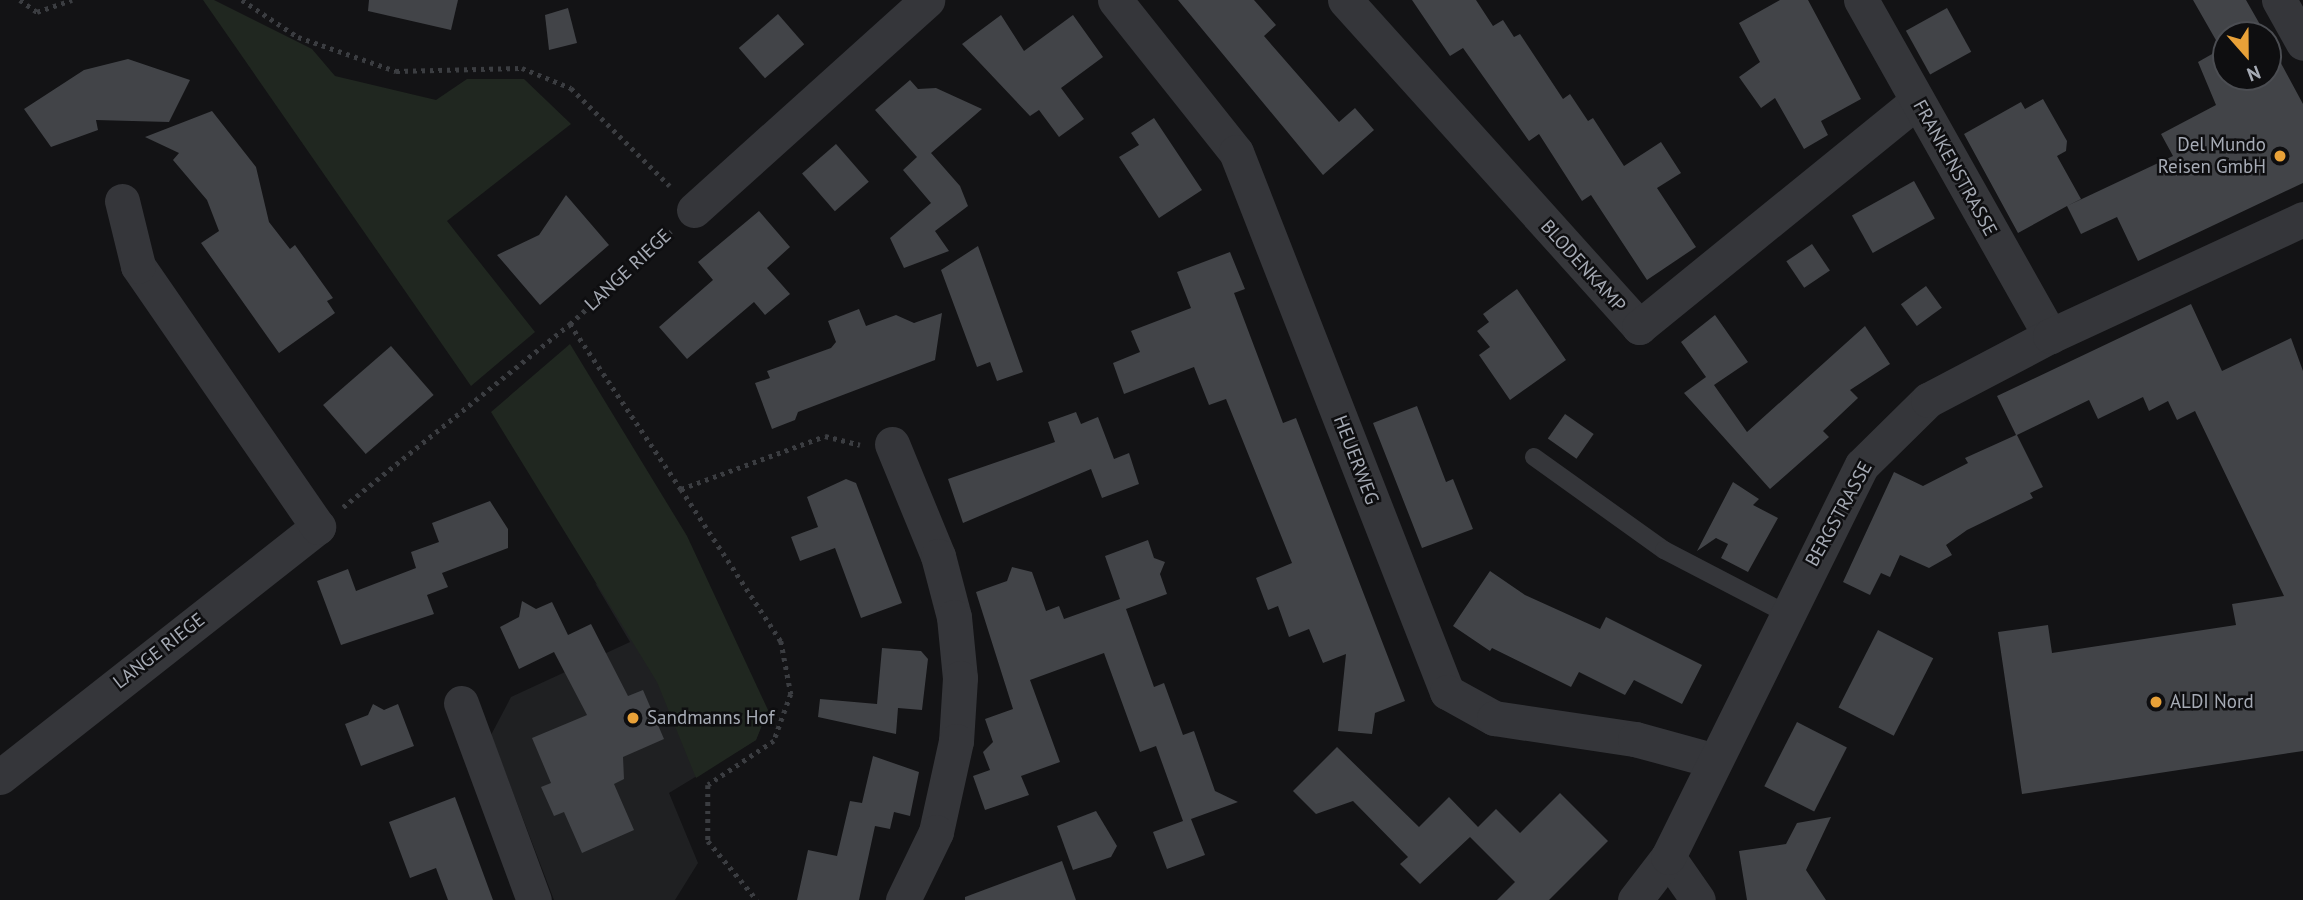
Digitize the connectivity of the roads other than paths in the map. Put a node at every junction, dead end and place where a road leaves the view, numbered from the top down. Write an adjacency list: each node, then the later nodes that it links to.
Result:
1 (927, 0): 9 (street)
2 (1115, 0): 16 (street, HEUERWEG)
3 (1345, 0): 7 (street, BLODENKAMP)
4 (1861, 0): 7 (street, FRANKENSTRASSE)
5 (2279, 0): 6 (street)
6 (2303, 43)
7 (1917, 101): 11 (street, FRANKENSTRASSE)
8 (122, 201): 17 (street, LANGE RIEGE)
9 (694, 210)
10 (2303, 219): 11 (street, BERGSTRASSE)
11 (2050, 336): 14 (street, BERGSTRASSE)
12 (894, 449): 20 (street)
13 (1534, 457): 14 (lane)
14 (1785, 613): 16 (street, BERGSTRASSE)
15 (461, 703): 19 (street)
16 (1712, 760): 18 (street, BERGSTRASSE)
17 (0, 776)
18 (1668, 857): 21 (street, BERGSTRASSE); 22 (street)
19 (534, 900)
20 (903, 900)
21 (1635, 900)
22 (1698, 900)

